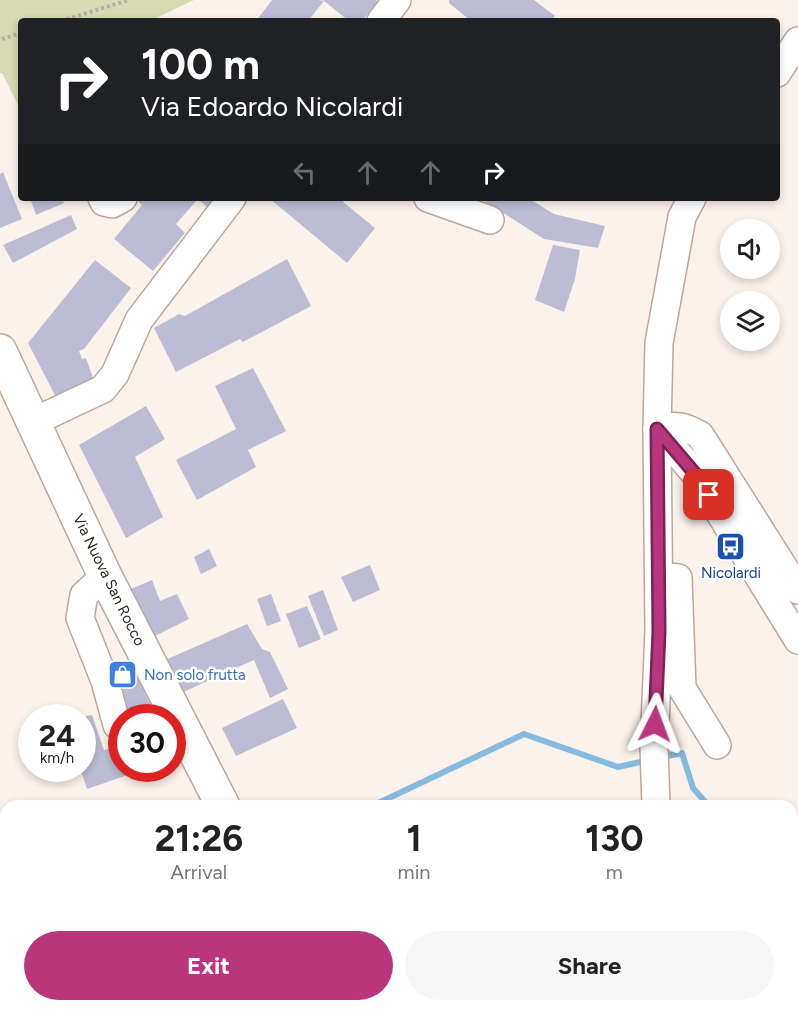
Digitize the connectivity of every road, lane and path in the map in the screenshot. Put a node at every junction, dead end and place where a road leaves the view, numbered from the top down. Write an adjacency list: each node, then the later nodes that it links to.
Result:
1 (129, 0): 3 (path)
2 (398, 0): 4 (street)
3 (71, 18)
4 (383, 18)
5 (18, 34): 6 (path)
6 (2, 39)
7 (798, 41): 8 (street)
8 (780, 68)
9 (104, 201): 10 (street)
10 (118, 201)
11 (230, 201): 16 (street)
12 (436, 201): 14 (street)
13 (690, 201): 17 (street)
14 (490, 220)
15 (0, 351): 16 (main road, Via Nuova San Rocco)
16 (33, 422): 18 (main road, Via Nuova San Rocco)
17 (657, 429): 19 (street); 20 (street); 21 (street)
18 (105, 576): 22 (street); 24 (main road, Via Nuova San Rocco)
19 (659, 576): 23 (street); 25 (street)
20 (798, 590)
21 (798, 640)
22 (111, 704)
23 (717, 745)
24 (217, 793)
25 (656, 800)

